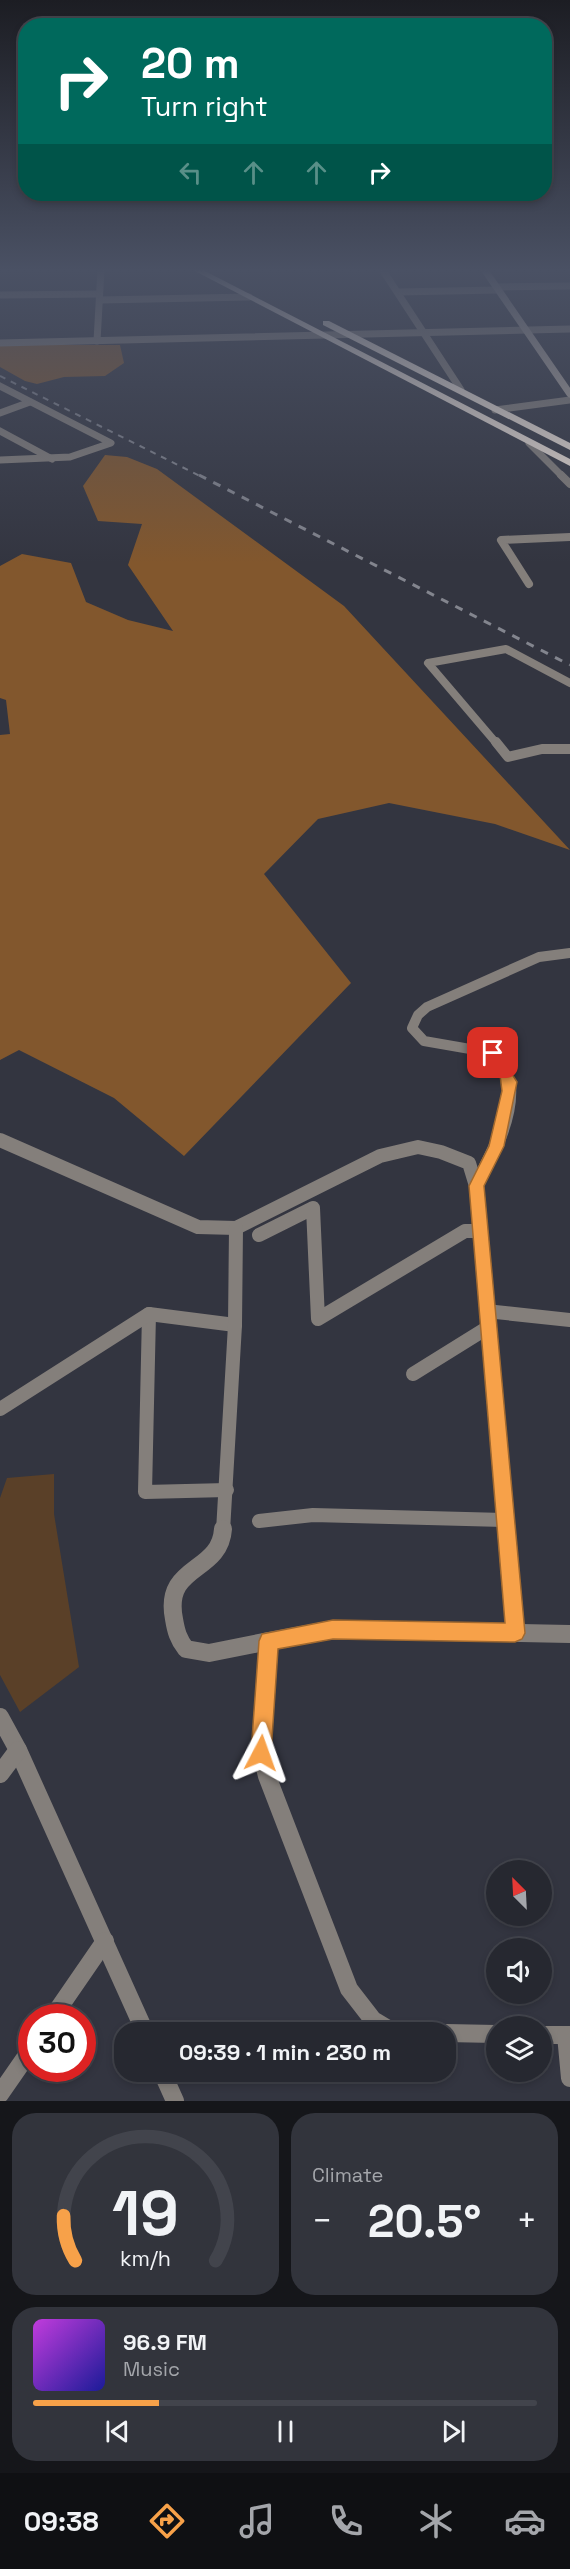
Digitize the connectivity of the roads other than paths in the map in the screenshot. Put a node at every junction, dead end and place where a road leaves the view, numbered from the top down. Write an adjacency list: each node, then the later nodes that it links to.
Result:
1 (383, 367): 13 (highway)
2 (415, 367): 6 (highway)
3 (446, 367): 6 (street)
4 (551, 367): 7 (main road)
5 (0, 386): 9 (street)
6 (461, 390): 10 (highway)
7 (570, 394)
8 (570, 400): 10 (street)
9 (30, 402): 11 (street); 16 (street)
10 (495, 410): 14 (highway)
11 (0, 413)
12 (0, 431): 16 (street)
13 (529, 443): 17 (highway); 18 (street)
14 (570, 447)
15 (0, 460): 16 (street)
16 (55, 460)
17 (570, 463)
18 (570, 484)
19 (570, 537): 20 (street)
20 (529, 584)
21 (570, 683): 22 (street)
22 (570, 749)
23 (570, 953): 25 (street)
24 (0, 1140): 26 (street)
25 (476, 1186): 26 (street); 27 (street)
26 (236, 1228): 32 (street)
27 (480, 1231): 28 (street); 29 (street)
28 (259, 1235)
29 (486, 1311): 31 (street); 33 (street)
30 (149, 1314): 32 (street); 35 (street); 36 (street)
31 (570, 1320)
32 (235, 1325): 36 (street)
33 (487, 1328): 34 (street); 37 (street)
34 (413, 1374)
35 (0, 1409)
36 (227, 1490): 41 (street)
37 (504, 1520): 38 (street); 39 (street)
38 (259, 1521)
39 (515, 1633): 40 (street); 41 (street)
40 (570, 1634)
41 (269, 1641): 48 (street)
42 (0, 1717): 43 (street)
43 (18, 1750): 44 (street); 45 (street)
44 (0, 1774)
45 (105, 1941): 46 (street); 47 (street)
46 (62, 2004)
47 (141, 2022)
48 (373, 2022)
49 (456, 2033): 50 (street)
50 (486, 2034)
51 (552, 2035): 52 (street)
52 (568, 2035): 54 (street)
53 (18, 2068): 56 (street)
54 (570, 2078)
55 (166, 2082): 57 (street)
56 (0, 2094)
57 (175, 2101)

